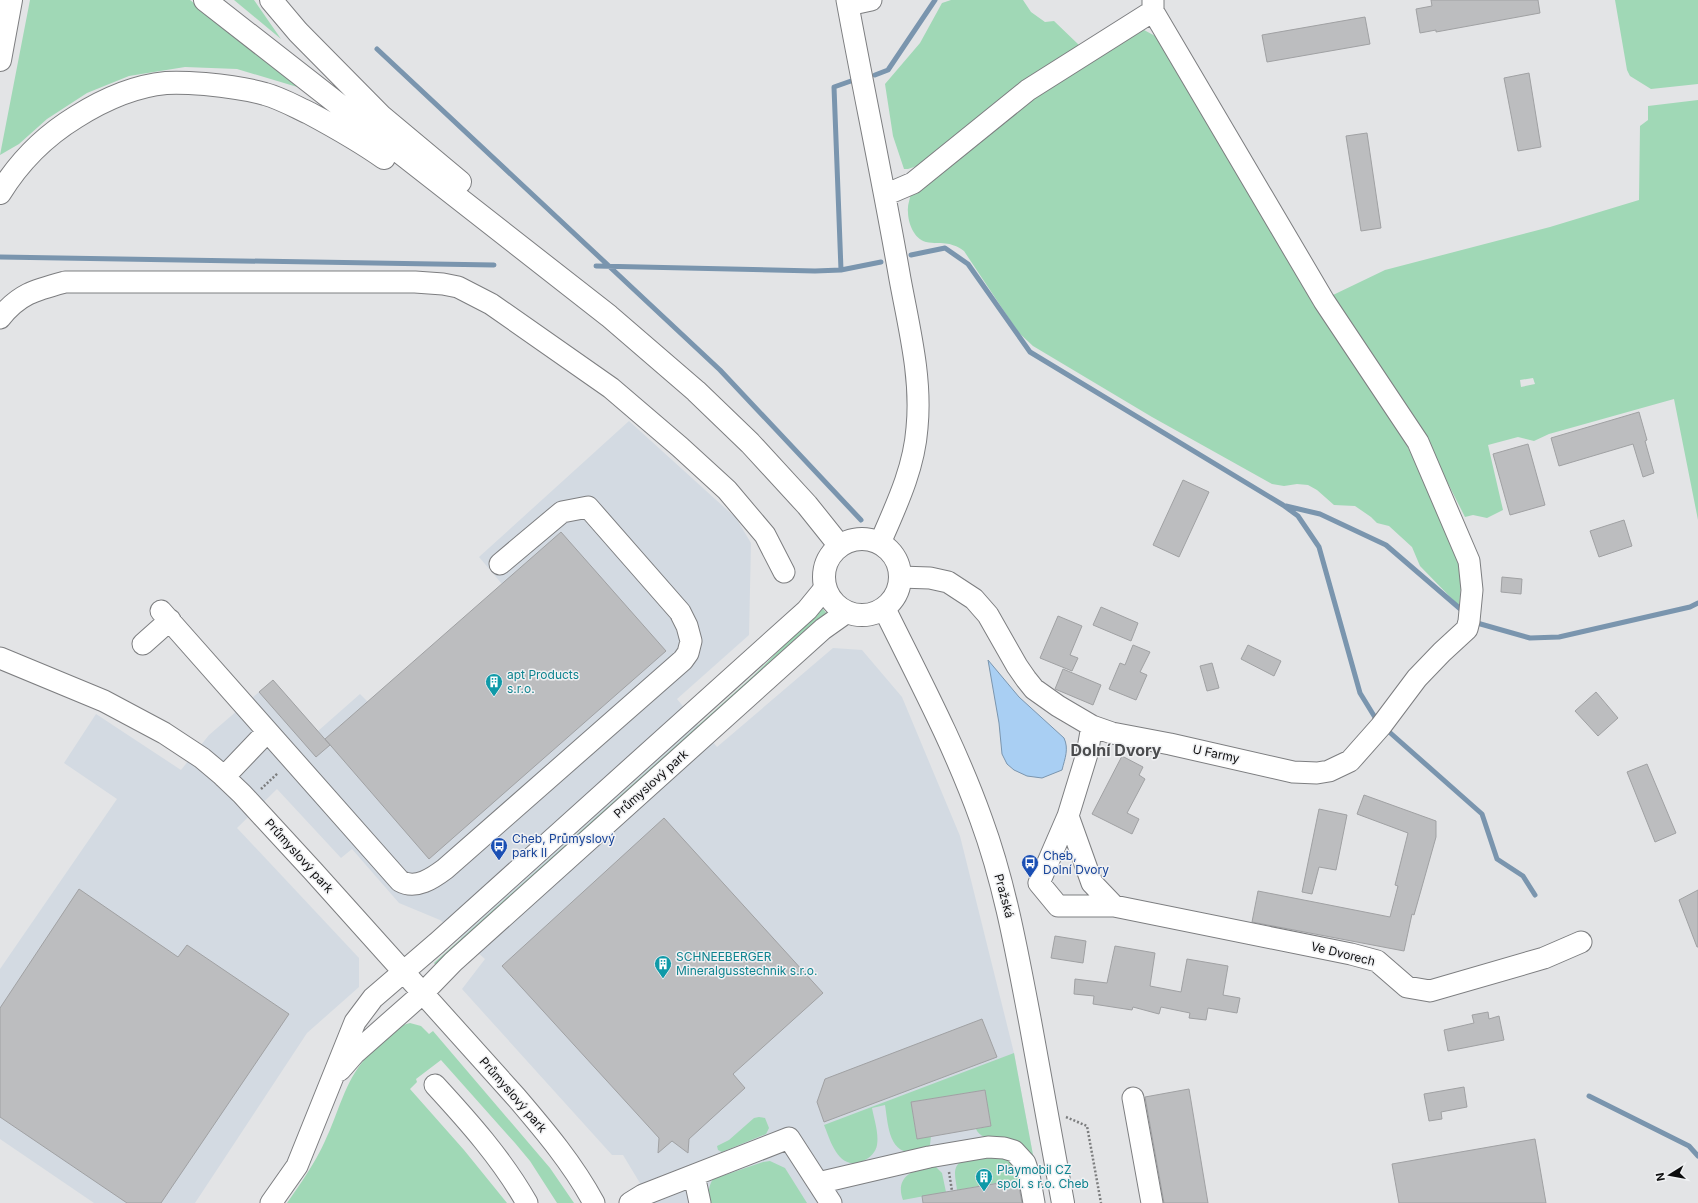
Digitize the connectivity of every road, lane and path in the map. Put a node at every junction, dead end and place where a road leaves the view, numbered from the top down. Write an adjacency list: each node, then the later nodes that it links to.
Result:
1 (11, 0): 7 (main road)
2 (205, 0): 10 (main road)
3 (271, 0): 10 (main road)
4 (871, 0): 5 (street)
5 (848, 3): 9 (street)
6 (1153, 5): 9 (street); 22 (street, U Farmy)
7 (0, 60)
8 (0, 193): 10 (main road)
9 (885, 195): 12 (street)
10 (530, 255): 13 (main road)
11 (0, 318): 15 (street)
12 (880, 543): 13 (main road); 16 (main road)
13 (839, 545): 17 (main road)
14 (500, 564): 23 (street)
15 (784, 572)
16 (900, 577): 18 (main road); 22 (street, U Farmy)
17 (825, 588): 19 (main road); 30 (street, Průmyslový park)
18 (884, 608): 19 (main road); 45 (main road, Pražská)
19 (847, 612): 31 (street, Průmyslový park)
20 (143, 644): 23 (street)
21 (0, 658): 25 (street, Průmyslový park)
22 (1092, 726): 27 (street, Ve Dvorech)
23 (267, 732): 25 (street)
24 (278, 774): 26 (path)
25 (224, 777): 30 (street, Průmyslový park)
26 (260, 790)
27 (1068, 816): 28 (street); 28 (street, Ve Dvorech)
28 (1114, 906): 29 (street, Ve Dvorech)
29 (1581, 942)
30 (403, 972): 31 (street, Průmyslový park); 32 (street)
31 (423, 994): 32 (street); 40 (street, Průmyslový park)
32 (333, 1077): 38 (street)
33 (435, 1085): 39 (street)
34 (1132, 1098): 47 (street)
35 (1061, 1114): 46 (path)
36 (694, 1175): 37 (street); 41 (street); 42 (street)
37 (818, 1183): 43 (street); 44 (street)
38 (271, 1203)
39 (527, 1203)
40 (594, 1203)
41 (630, 1203)
42 (700, 1203)
43 (831, 1203)
44 (1034, 1203)
45 (1062, 1203)
46 (1101, 1203)
47 (1152, 1203)

